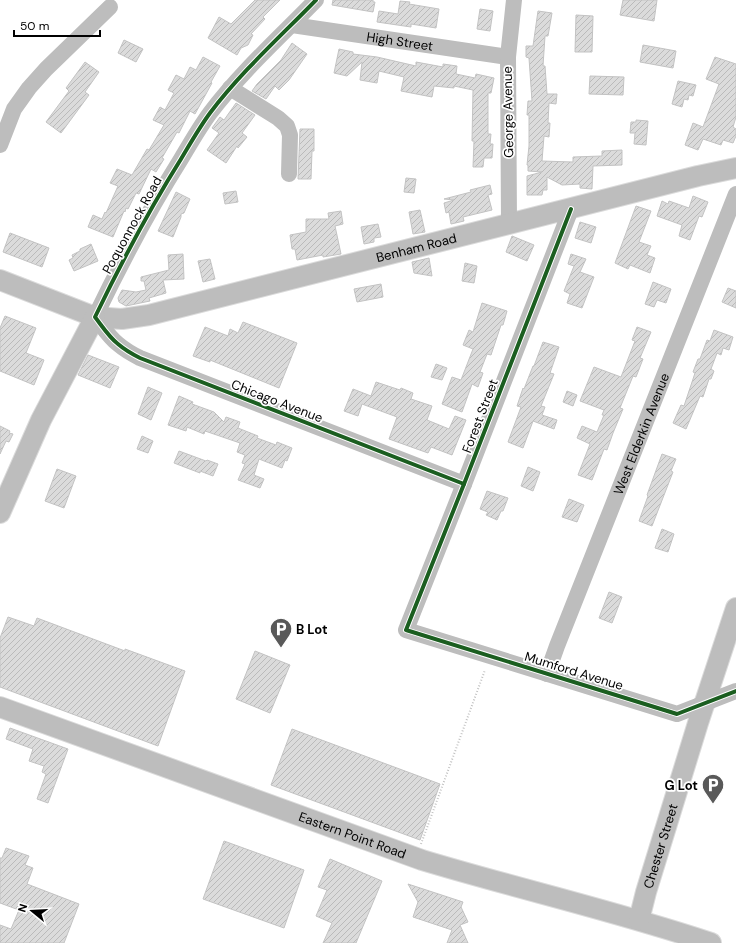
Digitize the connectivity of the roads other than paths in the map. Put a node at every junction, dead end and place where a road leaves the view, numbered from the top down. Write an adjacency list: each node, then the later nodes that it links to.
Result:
1 (316, 0): 4 (street, Poquonnock Road)
2 (514, 0): 5 (street, George Avenue)
3 (110, 7): 7 (street)
4 (292, 25): 5 (street, High Street); 6 (street, Poquonnock Road)
5 (508, 57): 12 (street, George Avenue)
6 (230, 88): 9 (street); 14 (street, Poquonnock Road)
7 (0, 145)
8 (736, 168): 11 (main road, Benham Road)
9 (289, 174)
10 (736, 194): 20 (street, West Elderkin Avenue)
11 (571, 209): 12 (main road, Benham Road); 15 (street, Forest Street)
12 (509, 224): 14 (main road, Benham Road)
13 (0, 280): 14 (main road, Benham Road)
14 (95, 317): 15 (street, Chicago Avenue); 16 (main road, Poquonnock Road)
15 (464, 484): 19 (street, Forest Street)
16 (4, 492): 17 (main road, Poquonnock Road)
17 (0, 512)
18 (736, 608): 22 (main road, Chester Street)
19 (406, 630): 20 (street, Mumford Avenue)
20 (547, 674): 22 (street, Mumford Avenue)
21 (736, 692): 22 (street, Mumford Avenue)
22 (705, 703): 24 (main road, Chester Street)
23 (0, 707): 24 (main road, Eastern Point Road)
24 (639, 920): 25 (main road, Eastern Point Road)
25 (711, 943)

